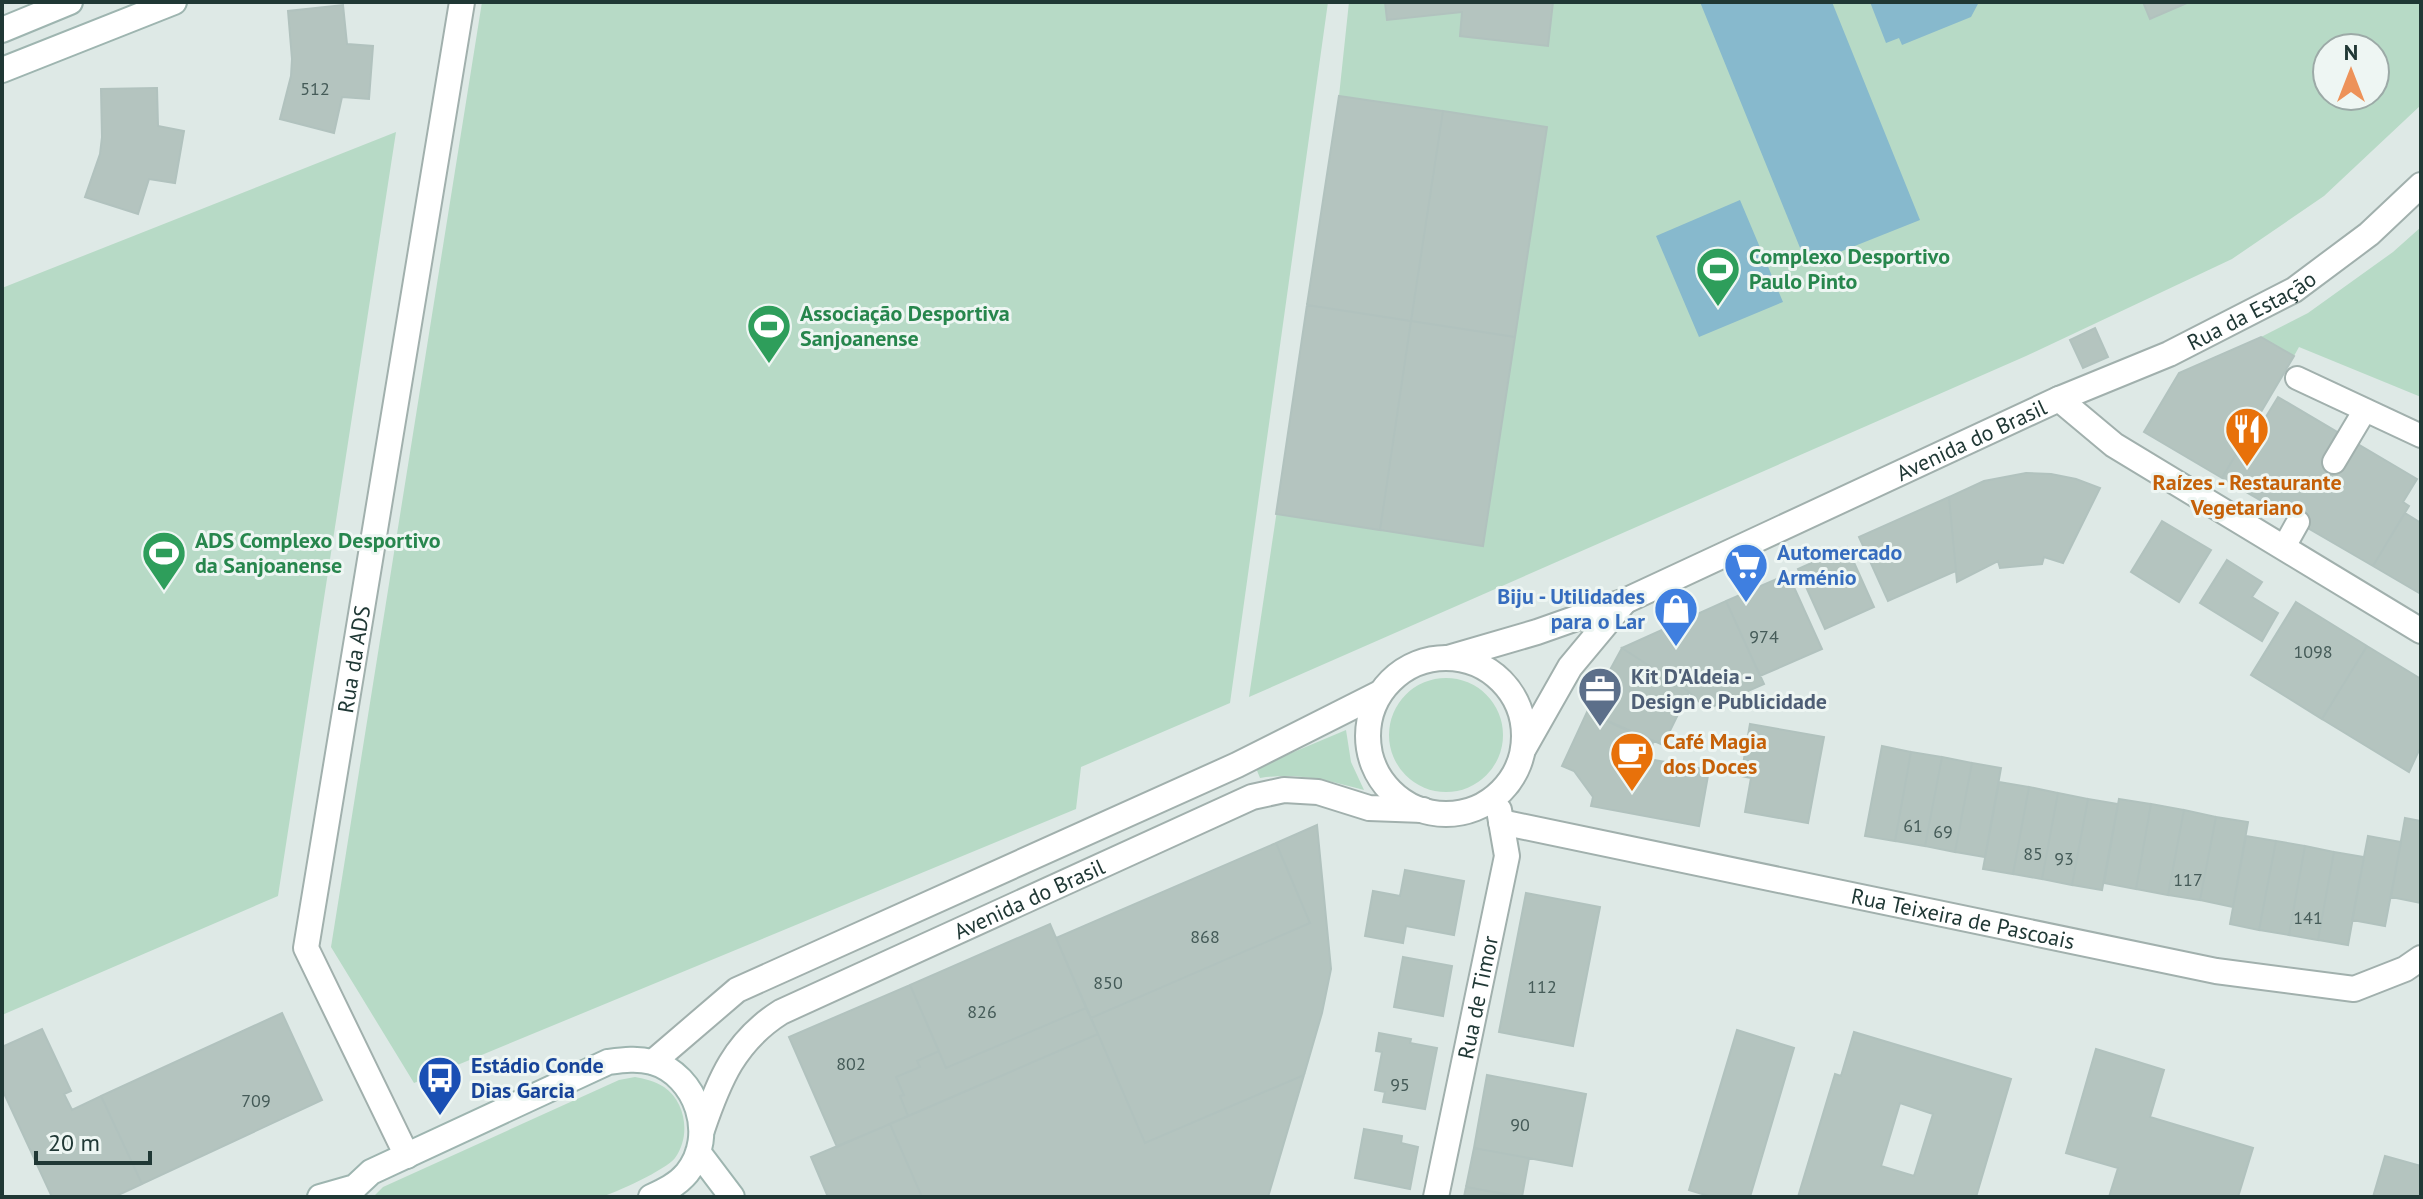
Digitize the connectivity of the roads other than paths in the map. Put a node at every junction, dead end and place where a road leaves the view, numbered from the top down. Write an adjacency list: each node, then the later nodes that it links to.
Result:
1 (70, 2): 4 (street)
2 (174, 2): 5 (street)
3 (462, 2): 25 (street, Rua da ADS)
4 (2, 30)
5 (2, 70)
6 (2421, 185): 8 (street, Rua da Estação)
7 (2297, 378): 9 (lane)
8 (2059, 399): 13 (street, Avenida do Brasil); 14 (street, Avenida do Brasil)
9 (2365, 410): 10 (lane); 11 (lane)
10 (2421, 436)
11 (2334, 462)
12 (2298, 522): 13 (lane)
13 (2284, 547): 15 (street, Avenida do Brasil)
14 (1625, 601): 16 (street, Avenida do Brasil); 18 (street, Avenida do Brasil)
15 (2421, 631)
16 (1448, 658): 17 (street, Avenida do Brasil); 18 (street)
17 (1380, 693): 20 (street, Avenida do Brasil); 23 (street, Avenida do Brasil)
18 (1523, 750): 19 (street, Avenida do Brasil)
19 (1495, 796): 20 (street, Avenida do Brasil); 21 (street, Rua de Timor)
20 (1423, 810): 24 (street, Avenida do Brasil)
21 (1501, 822): 22 (street, Rua Teixeira de Pascoais); 30 (street, Rua de Timor)
22 (2421, 958)
23 (653, 1062): 24 (street); 25 (street)
24 (700, 1141): 28 (street, Avenida do Brasil); 29 (street)
25 (407, 1156): 26 (street)
26 (352, 1192): 27 (street)
27 (320, 1197)
28 (651, 1197)
29 (732, 1197)
30 (1436, 1197)

